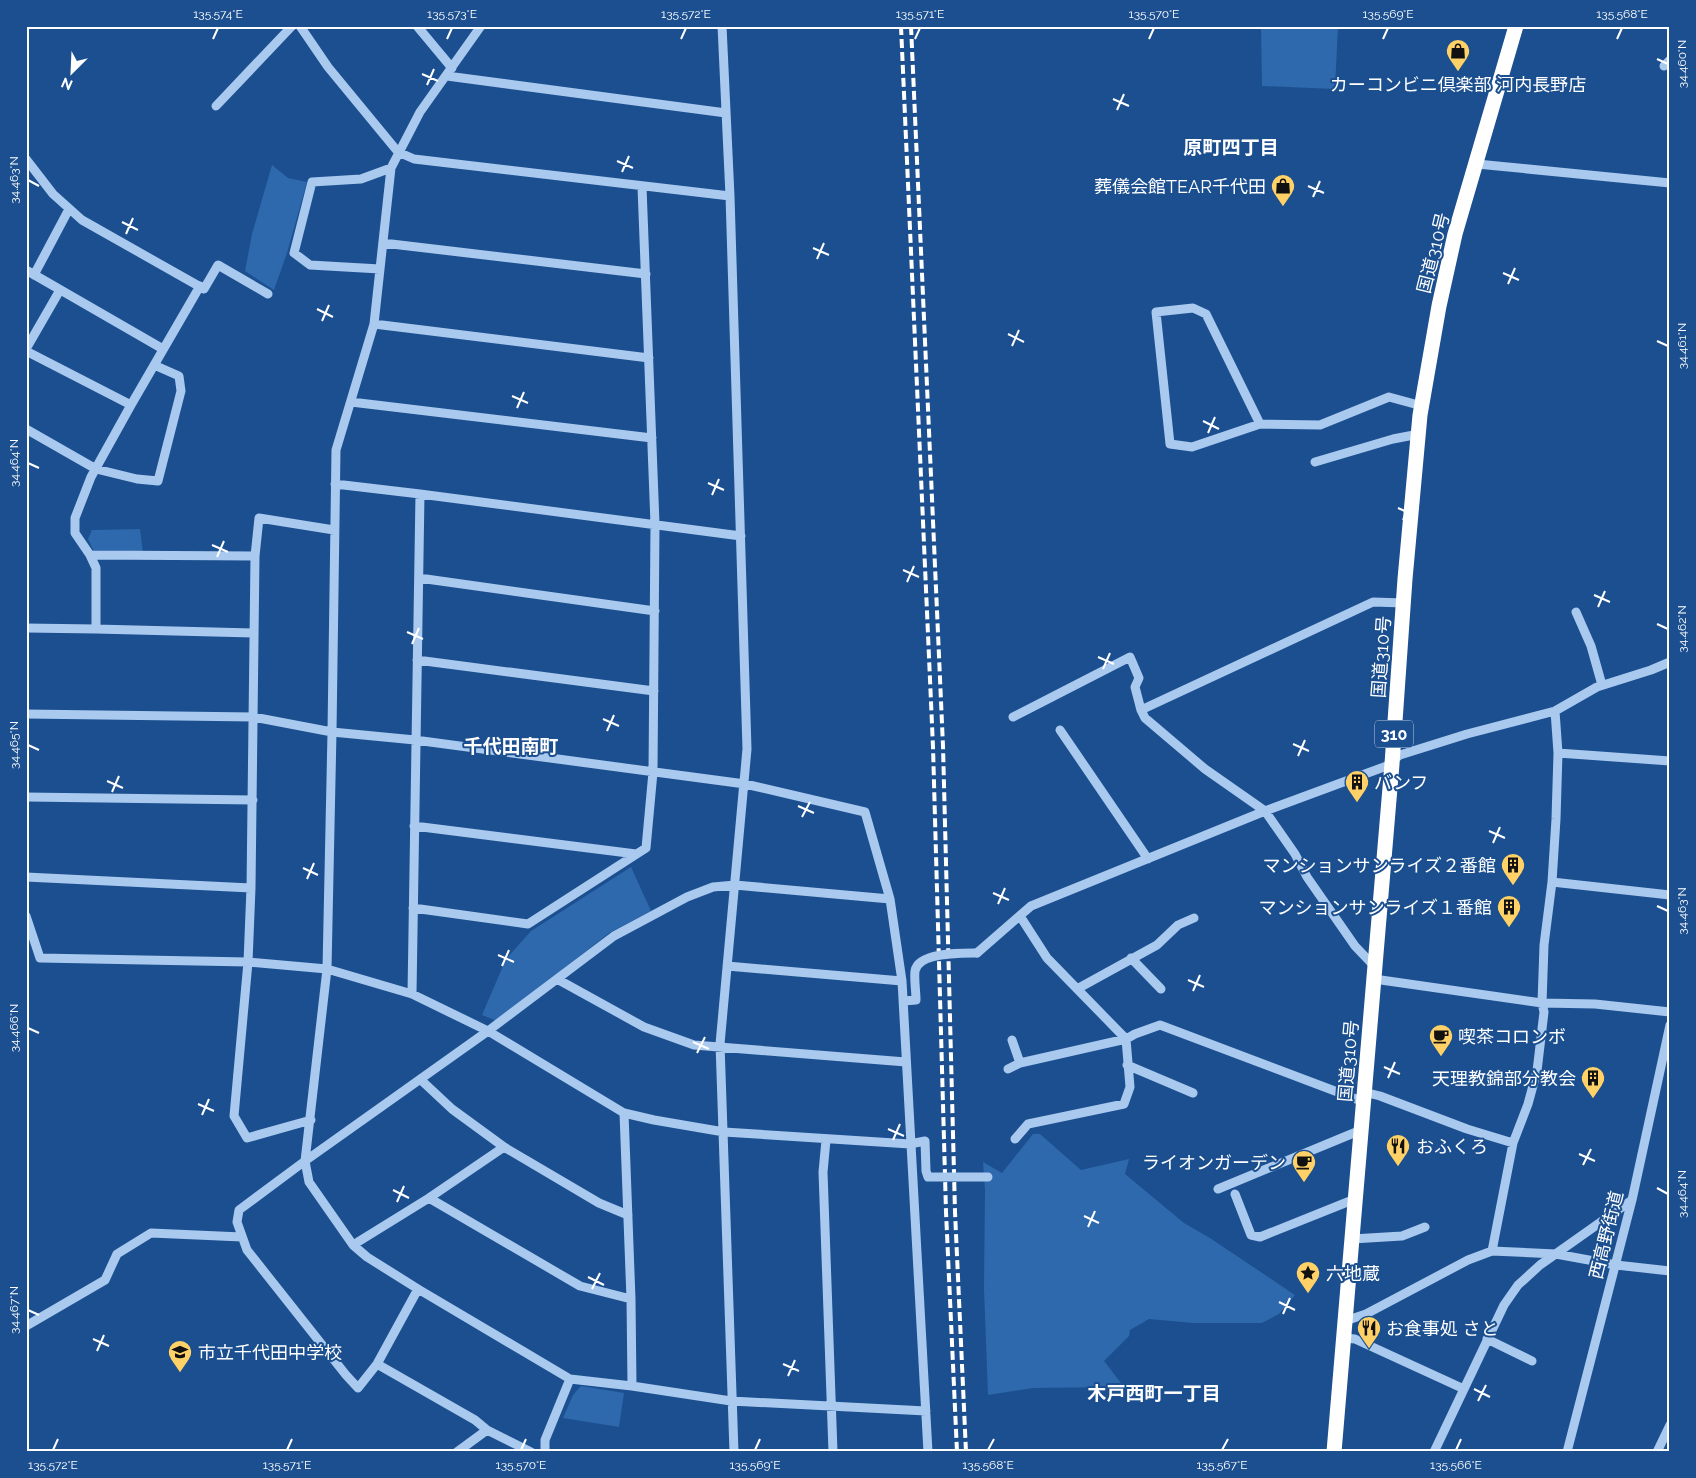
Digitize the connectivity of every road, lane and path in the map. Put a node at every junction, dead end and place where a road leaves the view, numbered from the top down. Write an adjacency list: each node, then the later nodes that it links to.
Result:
1 (292, 26): 8 (street)
2 (300, 26): 10 (street)
3 (417, 26): 7 (street)
4 (482, 26): 7 (street)
5 (722, 26): 9 (street)
6 (1516, 26): 12 (highway, 国道310号 / 310)
7 (450, 72): 9 (street); 10 (street)
8 (216, 106)
9 (726, 113): 16 (street)
10 (398, 152): 13 (street); 15 (street)
11 (26, 159): 17 (street)
12 (1476, 164): 14 (street); 32 (highway, 国道310号 / 310)
13 (391, 168): 18 (street); 19 (street)
14 (1670, 183)
15 (642, 187): 16 (street); 21 (street)
16 (730, 196): 43 (street)
17 (69, 209): 20 (street); 22 (street)
18 (383, 243): 19 (street); 21 (street)
19 (380, 269): 25 (street)
20 (30, 272): 23 (street)
21 (646, 274): 28 (street)
22 (200, 286): 24 (street); 26 (street)
23 (60, 290): 26 (street); 27 (street)
24 (268, 294)
25 (374, 324): 28 (street); 30 (street)
26 (163, 349): 29 (street)
27 (26, 350): 31 (street)
28 (649, 358): 36 (street)
29 (154, 365): 31 (street); 38 (street)
30 (351, 402): 36 (street); 39 (street)
31 (131, 405): 38 (street)
32 (1422, 406): 33 (street); 35 (highway, 国道310号 / 310)
33 (1260, 424): 33 (street)
34 (26, 429): 38 (street)
35 (1419, 434): 37 (street); 47 (highway, 国道310号 / 310)
36 (652, 438): 41 (street)
37 (1315, 462)
38 (96, 469): 44 (street)
39 (335, 484): 40 (street); 42 (street)
40 (420, 494): 41 (street); 46 (street)
41 (655, 524): 43 (street); 48 (street)
42 (334, 530): 45 (street); 63 (street)
43 (741, 536): 69 (street)
44 (90, 556): 45 (street); 51 (street)
45 (255, 556): 52 (street)
46 (418, 578): 48 (street); 53 (street)
47 (1404, 603): 57 (street); 67 (highway, 国道310号 / 310)
48 (655, 611): 56 (street)
49 (1576, 612): 55 (street)
50 (26, 628): 51 (street)
51 (96, 629): 52 (street)
52 (254, 633): 60 (street)
53 (417, 660): 56 (street); 64 (street)
54 (1670, 662): 55 (street)
55 (1602, 685): 58 (street)
56 (654, 691): 68 (street)
57 (1141, 710): 61 (street); 72 (street)
58 (1555, 712): 65 (street); 67 (street)
59 (26, 714): 60 (street)
60 (253, 717): 63 (street); 71 (street)
61 (1013, 717)
62 (1060, 730): 75 (street)
63 (332, 732): 64 (street); 89 (street)
64 (415, 740): 68 (street); 73 (street)
65 (1558, 753): 66 (street); 77 (street)
66 (1670, 761)
67 (1392, 762): 72 (street); 90 (highway, 国道310号 / 310)
68 (653, 772): 69 (street); 74 (street)
69 (745, 784): 78 (street); 81 (street)
70 (26, 797): 71 (street)
71 (252, 800): 79 (street)
72 (1265, 810): 75 (street); 90 (street)
73 (414, 826): 74 (street); 82 (street)
74 (636, 854): 82 (street)
75 (1148, 860): 84 (street)
76 (26, 877): 79 (street)
77 (1552, 882): 80 (street); 97 (street)
78 (735, 885): 81 (street); 88 (street); 91 (street)
79 (251, 888): 87 (street)
80 (1670, 895)
81 (890, 899): 92 (street)
82 (413, 908): 95 (street)
83 (26, 916): 87 (street)
84 (1020, 916): 93 (street); 96 (street, bridge)
85 (1194, 918): 86 (street)
86 (1131, 958): 93 (street); 94 (street)
87 (248, 962): 89 (street); 112 (street)
88 (727, 966): 92 (street); 103 (street)
89 (326, 969): 95 (street); 112 (street)
90 (1374, 973): 97 (street); 110 (highway, 国道310号 / 310)
91 (557, 979): 100 (street); 103 (street)
92 (902, 981): 96 (street)
93 (1077, 989): 101 (street)
94 (1161, 989)
95 (412, 994): 100 (street)
96 (904, 1000): 104 (street)
97 (1542, 1003): 98 (street); 117 (street)
98 (1670, 1012)
99 (1670, 1025): 126 (street, 西高野街道)
100 (488, 1031): 108 (street); 111 (street)
101 (1126, 1039): 105 (street); 106 (street); 110 (street)
102 (1012, 1040): 105 (street)
103 (720, 1048): 104 (street); 114 (street)
104 (906, 1062): 118 (street)
105 (1020, 1063): 107 (street)
106 (1127, 1065): 109 (street); 115 (street)
107 (1008, 1069)
108 (421, 1080): 119 (street); 120 (street)
109 (1193, 1093)
110 (1364, 1097): 113 (highway, 国道310号 / 310); 117 (street)
111 (624, 1113): 114 (street); 127 (street)
112 (311, 1120): 120 (street)
113 (1361, 1130): 122 (street); 125 (highway, 国道310号 / 310)
114 (724, 1132): 116 (street); 147 (street)
115 (1015, 1139)
116 (826, 1140): 118 (street); 148 (street)
117 (1513, 1143): 132 (street)
118 (910, 1144): 121 (street, bridge); 149 (street)
119 (504, 1147): 124 (street); 127 (street)
120 (305, 1161): 129 (street); 131 (street)
121 (988, 1177)
122 (1218, 1189)
123 (1235, 1194): 125 (street)
124 (429, 1198): 131 (street); 137 (street)
125 (1355, 1199): 130 (highway, 国道310号 / 310)
126 (1632, 1200): 133 (street); 134 (street, 西高野街道)
127 (628, 1215): 137 (street)
128 (1424, 1227): 130 (street)
129 (242, 1237): 139 (street); 143 (street)
130 (1352, 1239): 138 (highway, 国道310号 / 310)
131 (353, 1245): 136 (street)
132 (1492, 1251): 133 (street); 138 (street)
133 (1556, 1254): 134 (street); 141 (street)
134 (1616, 1265): 135 (street); 160 (street, 西高野街道)
135 (1670, 1271)
136 (418, 1289): 143 (street); 144 (street)
137 (631, 1299): 145 (street)
138 (1345, 1320): 140 (highway, 国道310号 / 310)
139 (26, 1326)
140 (1344, 1338): 146 (street); 158 (highway, 国道310号 / 310)
141 (1487, 1339): 142 (street); 146 (street)
142 (1532, 1361)
143 (377, 1364): 151 (street)
144 (570, 1379): 145 (street); 154 (street)
145 (632, 1386): 147 (street)
146 (1464, 1389): 159 (street)
147 (731, 1401): 148 (street); 155 (street)
148 (831, 1407): 149 (street); 156 (street)
149 (926, 1411): 157 (street)
150 (1670, 1425): 161 (street)
151 (487, 1430): 152 (street); 153 (street)
152 (457, 1452)
153 (530, 1452)
154 (545, 1452)
155 (734, 1452)
156 (832, 1452)
157 (928, 1452)
158 (1334, 1452)
159 (1434, 1452)
160 (1567, 1452)
161 (1657, 1452)

